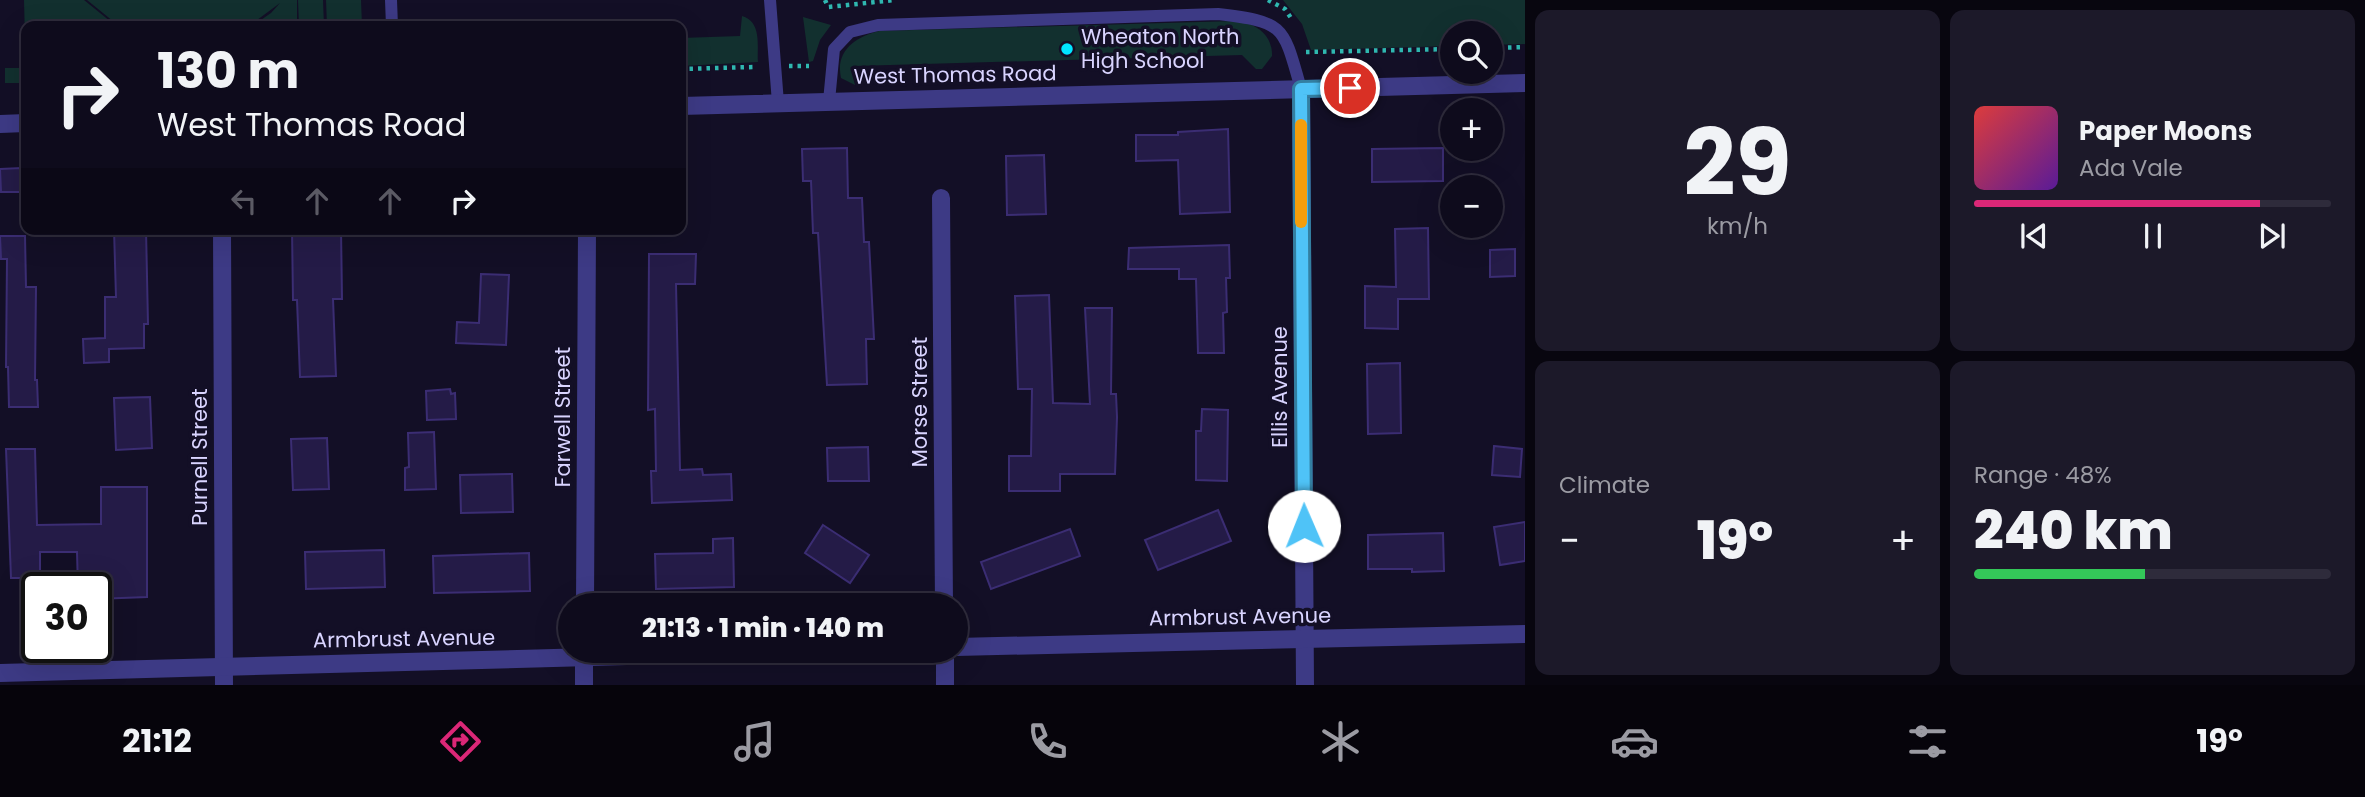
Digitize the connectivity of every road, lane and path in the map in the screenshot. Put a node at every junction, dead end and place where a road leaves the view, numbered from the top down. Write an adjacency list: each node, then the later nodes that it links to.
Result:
1 (391, 0): 6 (lane)
2 (770, 0): 19 (lane)
3 (825, 0): 4 (path)
4 (895, 0)
5 (1268, 0): 7 (path)
6 (392, 21)
7 (1297, 26)
8 (1303, 44): 11 (path)
9 (1525, 47): 10 (path)
10 (1503, 48)
11 (1440, 49)
12 (787, 66): 13 (path)
13 (809, 66)
14 (754, 67): 15 (path)
15 (686, 69)
16 (1525, 83): 17 (street, West Thomas Road)
17 (1301, 89): 18 (street, West Thomas Road); 18 (lane); 29 (street, Ellis Avenue)
18 (829, 101): 19 (street, West Thomas Road)
19 (778, 103): 20 (street, West Thomas Road)
20 (686, 106)
21 (21, 123): 22 (street)
22 (0, 124)
23 (941, 198): 27 (street, Morse Street)
24 (222, 235): 34 (street, Purnell Street)
25 (587, 235): 26 (street, Farwell Street)
26 (585, 593)
27 (944, 593)
28 (1525, 634): 29 (street, Armbrust Avenue)
29 (1305, 638): 30 (street, Armbrust Avenue); 39 (street, Ellis Avenue)
30 (968, 647)
31 (558, 655): 34 (street, Armbrust Avenue)
32 (584, 663): 37 (street)
33 (945, 663): 38 (street)
34 (224, 666): 35 (street, Armbrust Avenue); 36 (street, Purnell Street)
35 (0, 673)
36 (224, 685)
37 (584, 685)
38 (945, 685)
39 (1305, 685)

